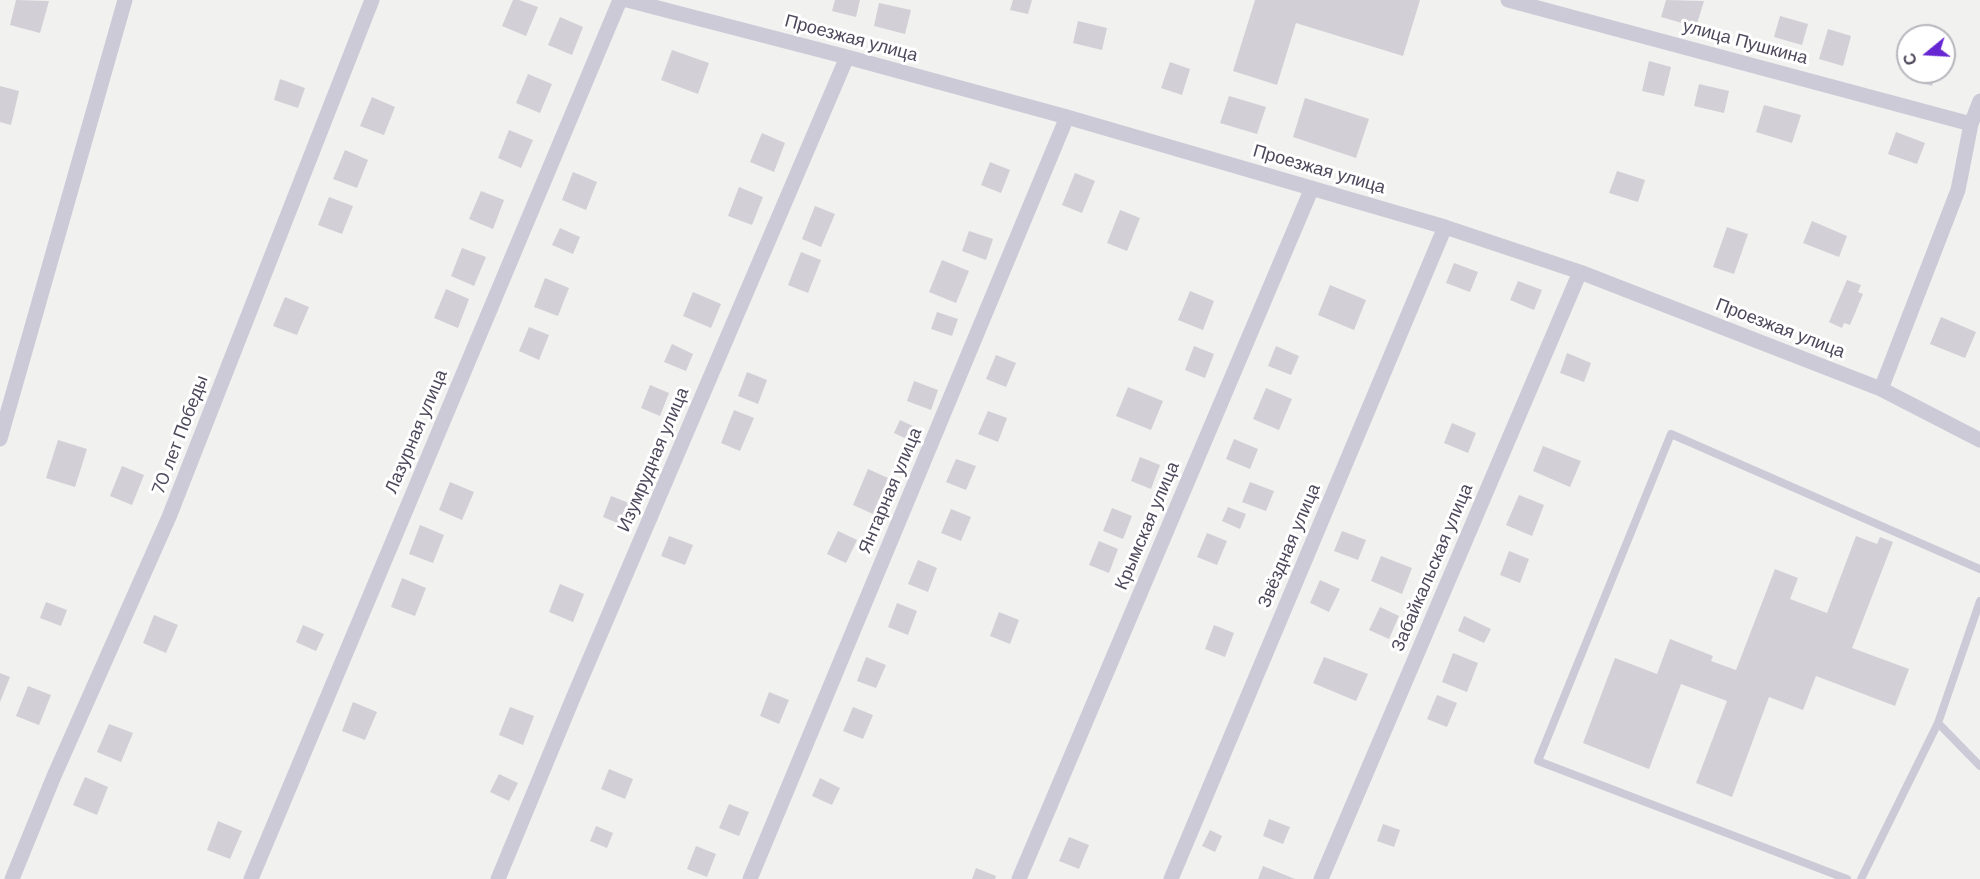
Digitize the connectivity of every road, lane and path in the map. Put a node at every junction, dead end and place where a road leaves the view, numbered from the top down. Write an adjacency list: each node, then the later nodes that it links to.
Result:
1 (125, 0): 14 (street)
2 (372, 0): 20 (street, 70 лет Победы)
3 (620, 0): 21 (street, Лазурная улица)
4 (627, 0): 6 (street, Проезжая улица)
5 (1508, 0): 9 (street, улица Пушкина)
6 (848, 57): 8 (street, Проезжая улица); 22 (street, Изумрудная улица)
7 (1980, 101): 9 (street)
8 (1067, 117): 10 (street, Проезжая улица); 23 (street, Янтарная улица)
9 (1971, 124): 13 (street)
10 (1312, 188): 11 (street, Проезжая улица); 24 (street, Крымская улица)
11 (1445, 227): 12 (street, Проезжая улица); 25 (street, Звёздная улица)
12 (1580, 272): 13 (street, Проезжая улица); 26 (street, Забайкальская улица)
13 (1881, 389): 15 (street, Проезжая улица)
14 (0, 440)
15 (1980, 440)
16 (1980, 569): 27 (lane)
17 (1980, 601): 18 (lane)
18 (1938, 723): 19 (lane); 28 (lane)
19 (1980, 766)
20 (12, 879)
21 (250, 879)
22 (498, 879)
23 (750, 879)
24 (1019, 879)
25 (1171, 879)
26 (1321, 879)
27 (1847, 879)
28 (1862, 879)

